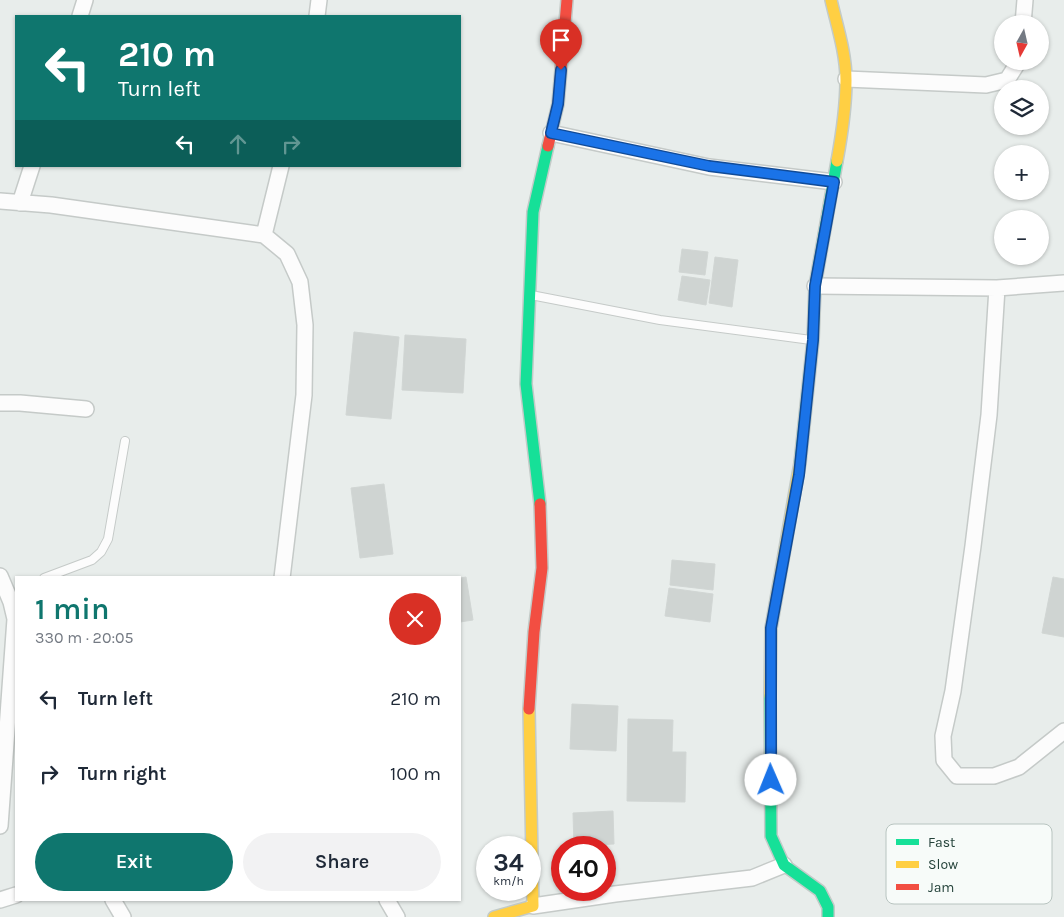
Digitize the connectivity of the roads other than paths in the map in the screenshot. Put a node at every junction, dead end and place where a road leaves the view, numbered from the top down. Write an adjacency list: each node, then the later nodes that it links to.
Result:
1 (85, 0): 6 (street)
2 (319, 0): 7 (street)
3 (567, 0): 11 (street)
4 (830, 0): 10 (street)
5 (1025, 0): 8 (street)
6 (80, 15)
7 (316, 15)
8 (1024, 15)
9 (1014, 70): 10 (street)
10 (846, 79): 14 (street)
11 (551, 133): 14 (street); 21 (street)
12 (32, 167): 16 (street)
13 (281, 167): 17 (street)
14 (834, 182): 19 (street)
15 (0, 201): 16 (street)
16 (20, 204): 17 (street)
17 (264, 235): 28 (street)
18 (1064, 283): 20 (street)
19 (815, 286): 20 (street); 22 (street)
20 (997, 288): 30 (street)
21 (531, 294): 22 (lane); 37 (street)
22 (813, 340): 32 (street)
23 (0, 403): 24 (street)
24 (86, 409)
25 (125, 441): 27 (lane)
26 (0, 576): 29 (street)
27 (49, 576)
28 (282, 576)
29 (11, 589): 31 (street)
30 (1064, 731)
31 (0, 826)
32 (784, 865): 37 (street); 41 (street)
33 (15, 896): 34 (street)
34 (0, 900)
35 (113, 901): 38 (street)
36 (388, 901): 39 (street)
37 (533, 906): 40 (street)
38 (123, 917)
39 (397, 917)
40 (494, 917)
41 (828, 917)

